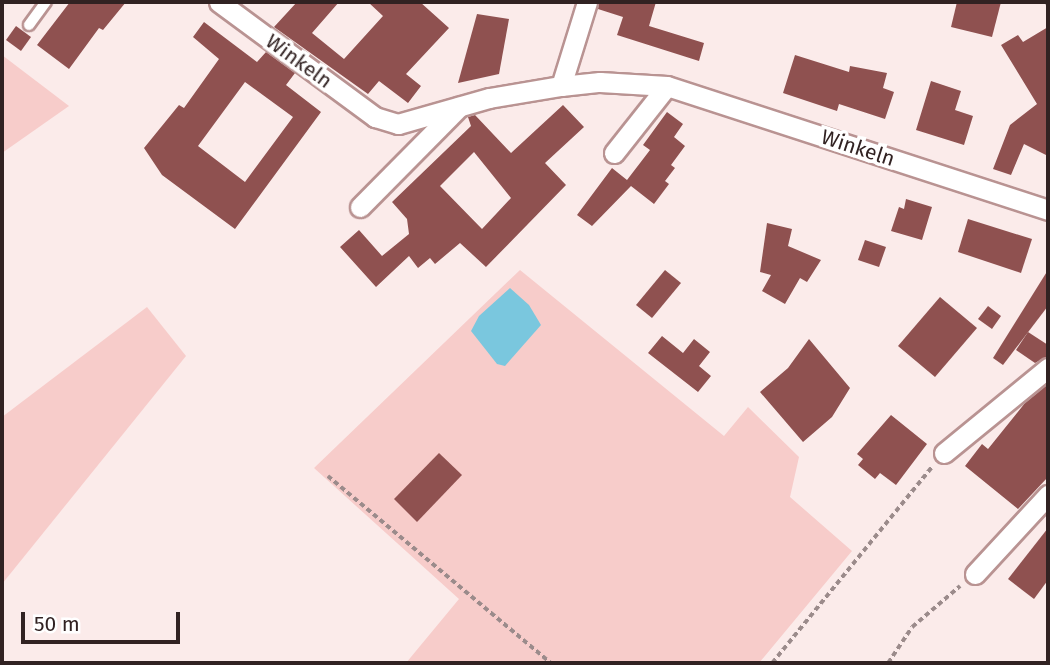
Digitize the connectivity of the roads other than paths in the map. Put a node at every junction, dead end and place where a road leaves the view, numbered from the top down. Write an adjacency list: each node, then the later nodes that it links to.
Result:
1 (46, 2): 4 (lane)
2 (219, 2): 7 (street, Winkeln)
3 (587, 2): 5 (street)
4 (29, 25)
5 (562, 86): 6 (street, Winkeln); 7 (street, Winkeln)
6 (667, 86): 8 (street); 10 (street, Winkeln)
7 (460, 106): 9 (street)
8 (614, 153)
9 (360, 207)
10 (1048, 210)
11 (1048, 368): 12 (street)
12 (944, 453)
13 (1048, 495): 14 (street)
14 (975, 573)

